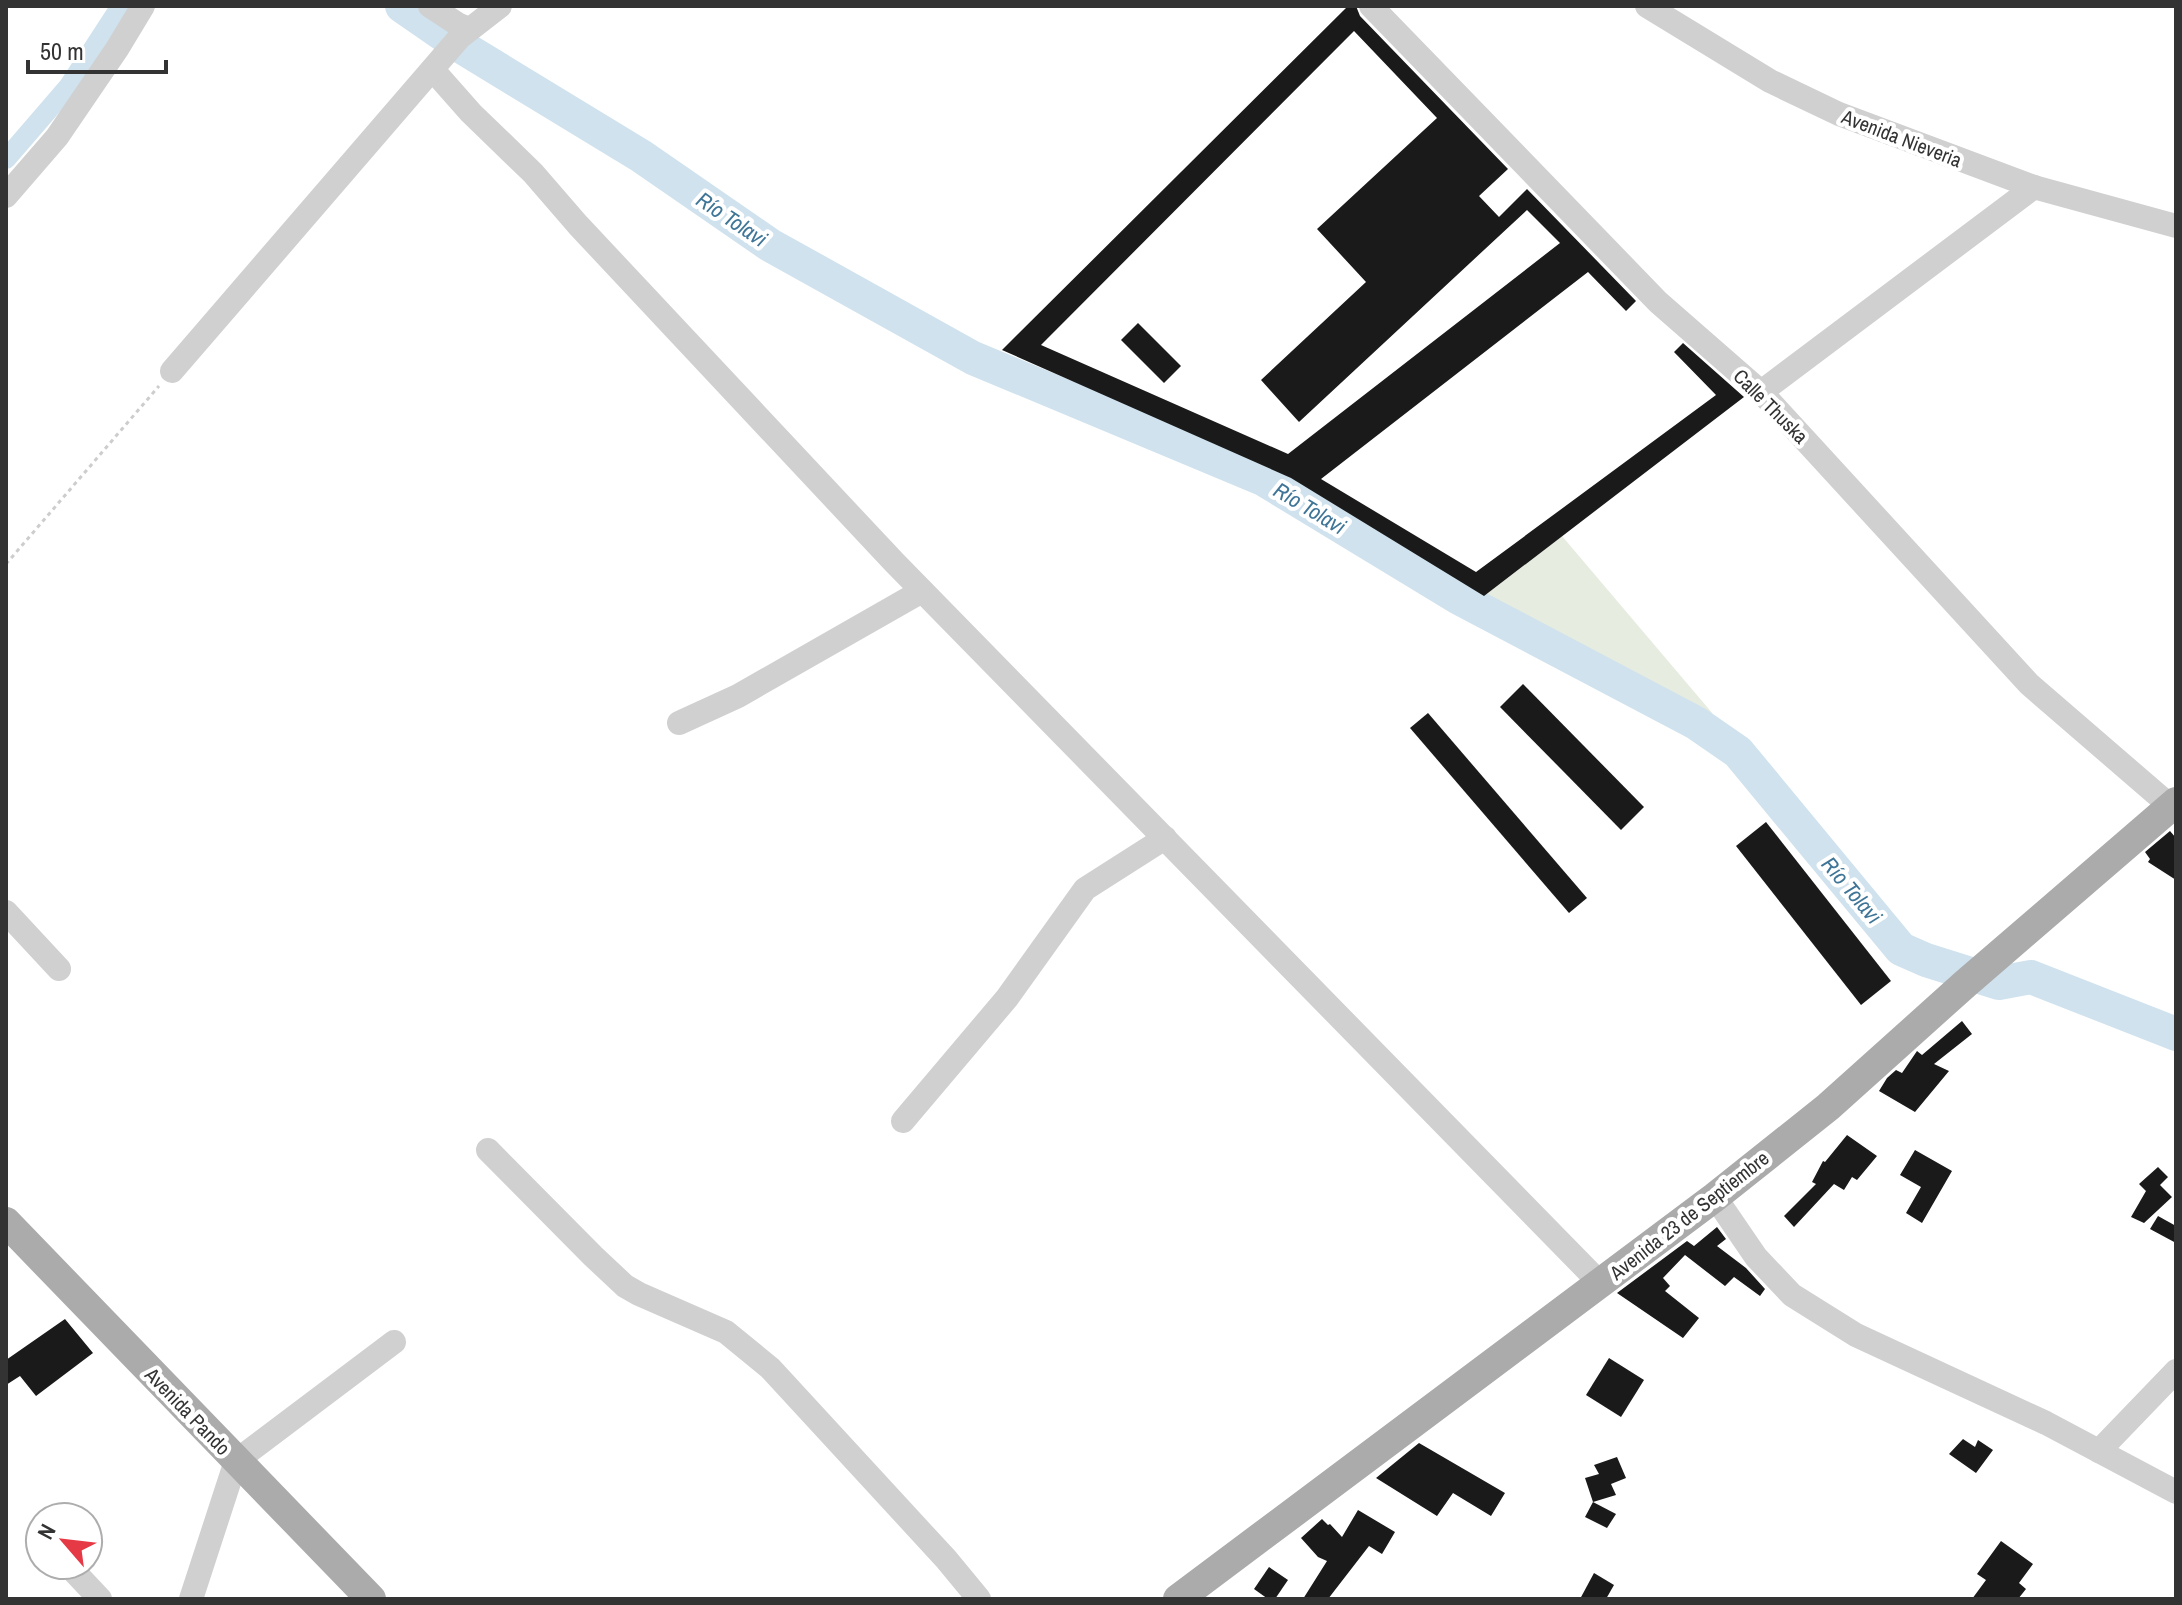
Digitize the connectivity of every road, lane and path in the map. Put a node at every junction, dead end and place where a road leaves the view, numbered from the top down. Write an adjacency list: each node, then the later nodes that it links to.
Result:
1 (143, 6): 8 (street)
2 (430, 6): 6 (street)
3 (500, 6): 6 (street)
4 (1371, 6): 11 (street, Calle Thuska)
5 (1647, 6): 7 (street, Avenida Nieveria)
6 (452, 47): 10 (street); 13 (street)
7 (2034, 187): 9 (street, Avenida Nieveria); 11 (street)
8 (6, 196)
9 (2176, 226)
10 (172, 371): 12 (path)
11 (1761, 392): 15 (street, Calle Thuska)
12 (6, 564)
13 (922, 591): 14 (street); 16 (street)
14 (679, 723)
15 (2174, 806): 21 (main road, Avenida 23 de Septiembre)
16 (1165, 838): 19 (street); 23 (street)
17 (6, 912): 18 (street)
18 (59, 969)
19 (903, 1121)
20 (488, 1150): 33 (street)
21 (1715, 1197): 23 (main road, Avenida 23 de Septiembre); 26 (street)
22 (6, 1222): 27 (main road, Avenida Pando)
23 (1601, 1284): 34 (main road, Avenida 23 de Septiembre)
24 (394, 1342): 27 (street)
25 (2176, 1371): 26 (street)
26 (2099, 1451): 28 (street)
27 (246, 1454): 31 (street); 32 (main road, Avenida Pando)
28 (2176, 1492)
29 (83, 1581): 30 (street)
30 (100, 1599)
31 (191, 1599)
32 (371, 1599)
33 (979, 1599)
34 (1178, 1599)

